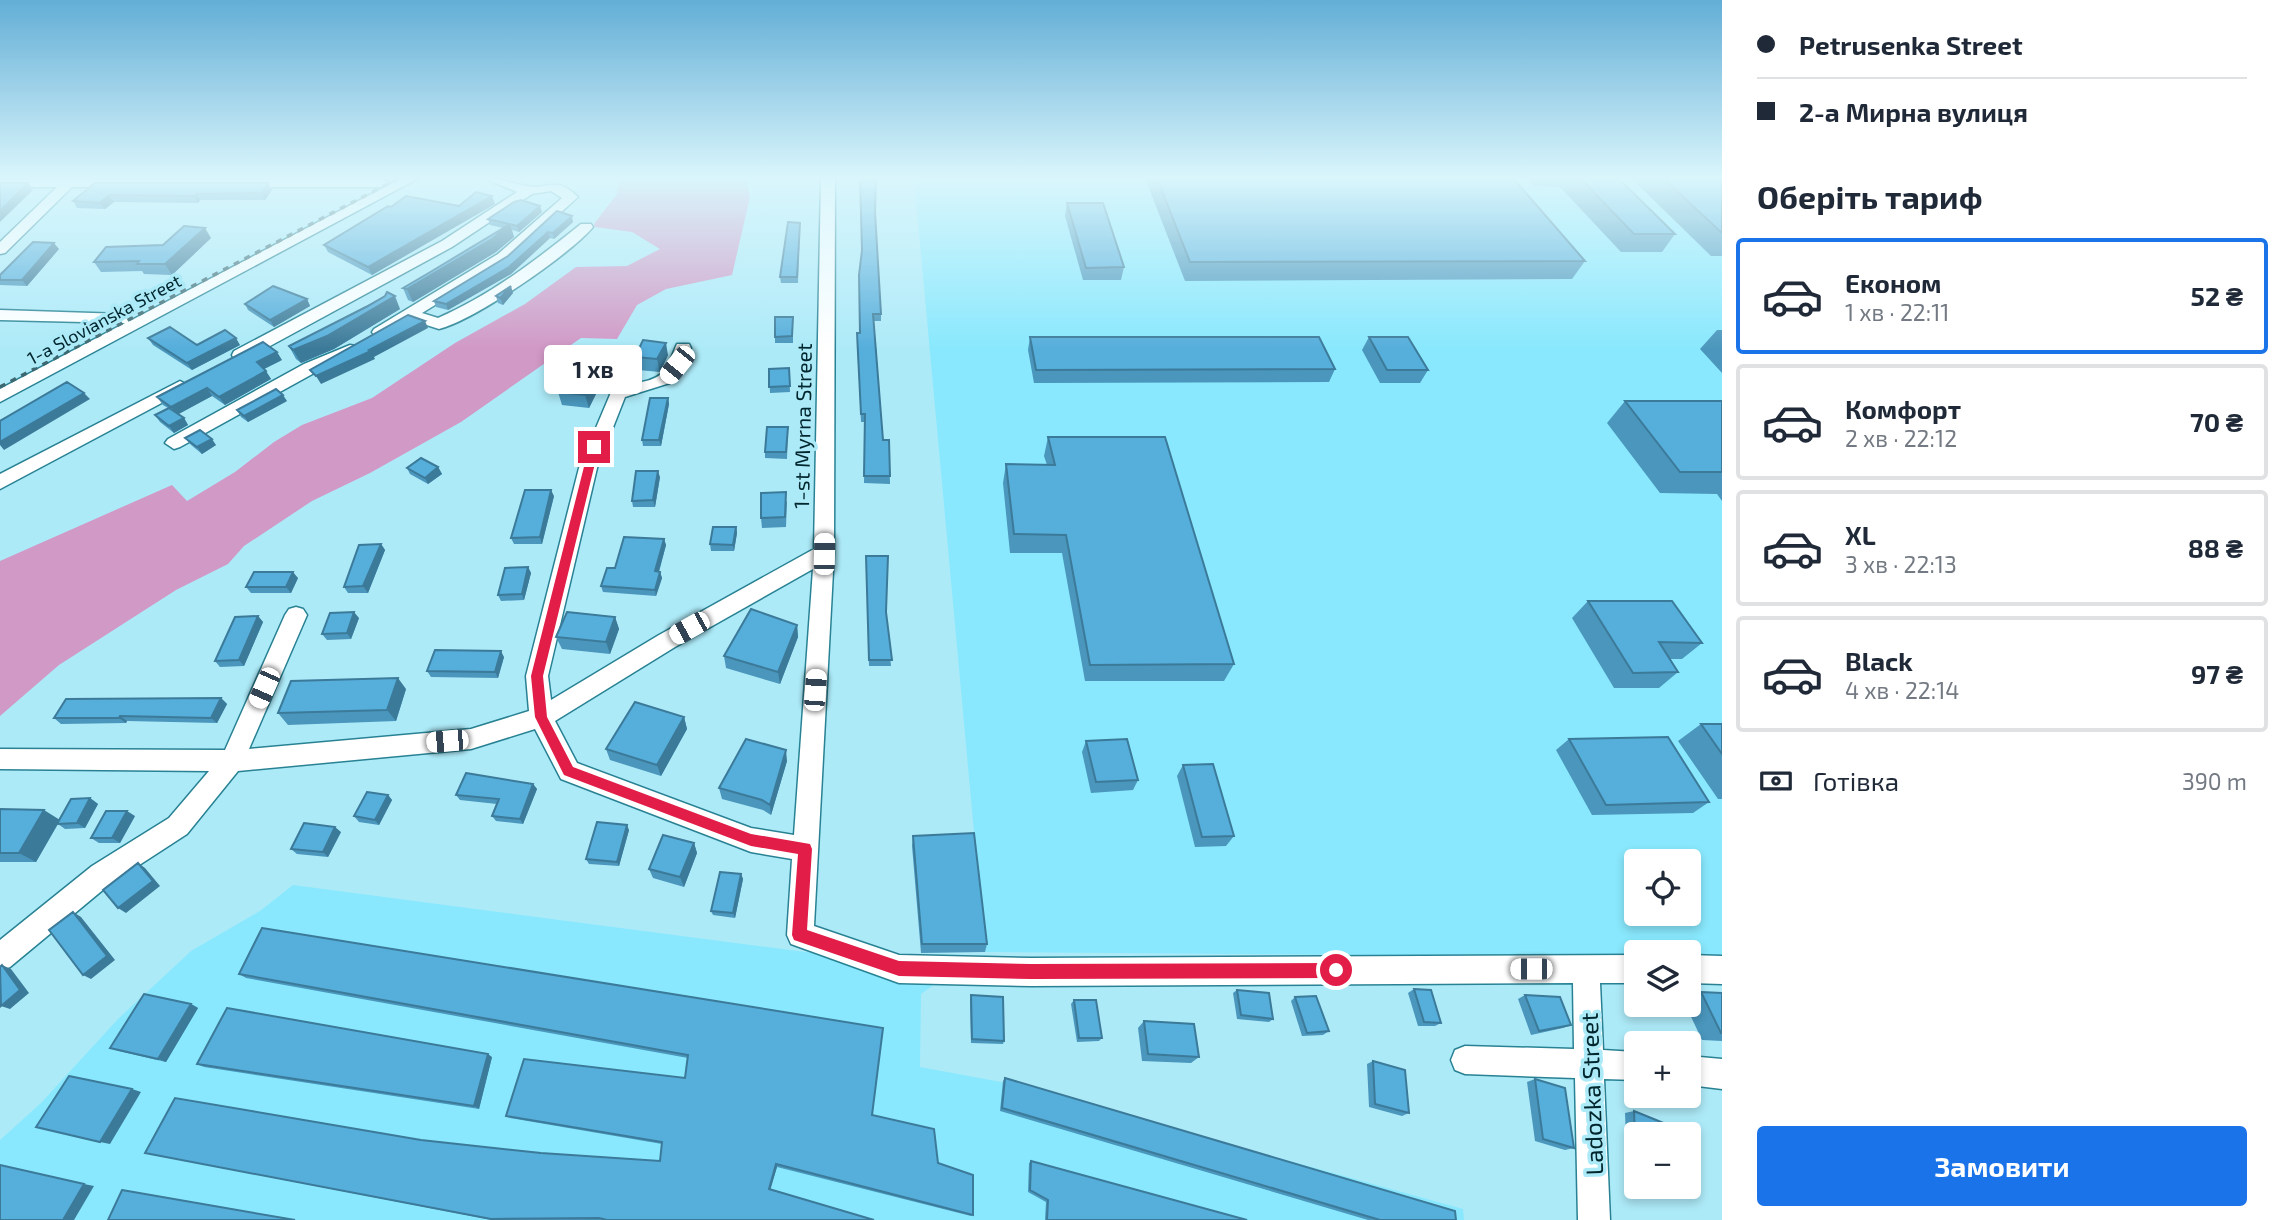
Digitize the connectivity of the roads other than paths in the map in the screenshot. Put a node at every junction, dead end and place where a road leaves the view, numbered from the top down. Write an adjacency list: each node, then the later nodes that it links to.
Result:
1 (15, 235): 8 (street)
2 (282, 235): 11 (street)
3 (304, 235): 16 (street, 1-a Slovianska Street)
4 (461, 235): 13 (street)
5 (528, 235): 9 (street)
6 (576, 235): 9 (street)
7 (827, 235): 19 (street, 1-st Myrna Street)
8 (0, 250)
9 (410, 314): 17 (street)
10 (0, 315): 11 (street)
11 (123, 318): 15 (street)
12 (683, 348): 21 (street)
13 (221, 365)
14 (196, 377): 18 (street)
15 (0, 382)
16 (0, 396)
17 (174, 443)
18 (0, 482)
19 (824, 554): 21 (street); 24 (street, 1-st Myrna Street)
20 (296, 615): 23 (street)
21 (541, 717): 23 (street); 24 (street)
22 (0, 759): 23 (street)
23 (232, 761): 25 (street)
24 (805, 849): 26 (street, 1-st Myrna Street)
25 (0, 957)
26 (1586, 969): 27 (street); 31 (street, Ladozka Street)
27 (1624, 969)
28 (1701, 969): 29 (street)
29 (1722, 970)
30 (1465, 1060): 31 (street)
31 (1590, 1065): 32 (street); 35 (street, Ladozka Street)
32 (1624, 1066)
33 (1701, 1072): 34 (street)
34 (1722, 1074)
35 (1594, 1220)

